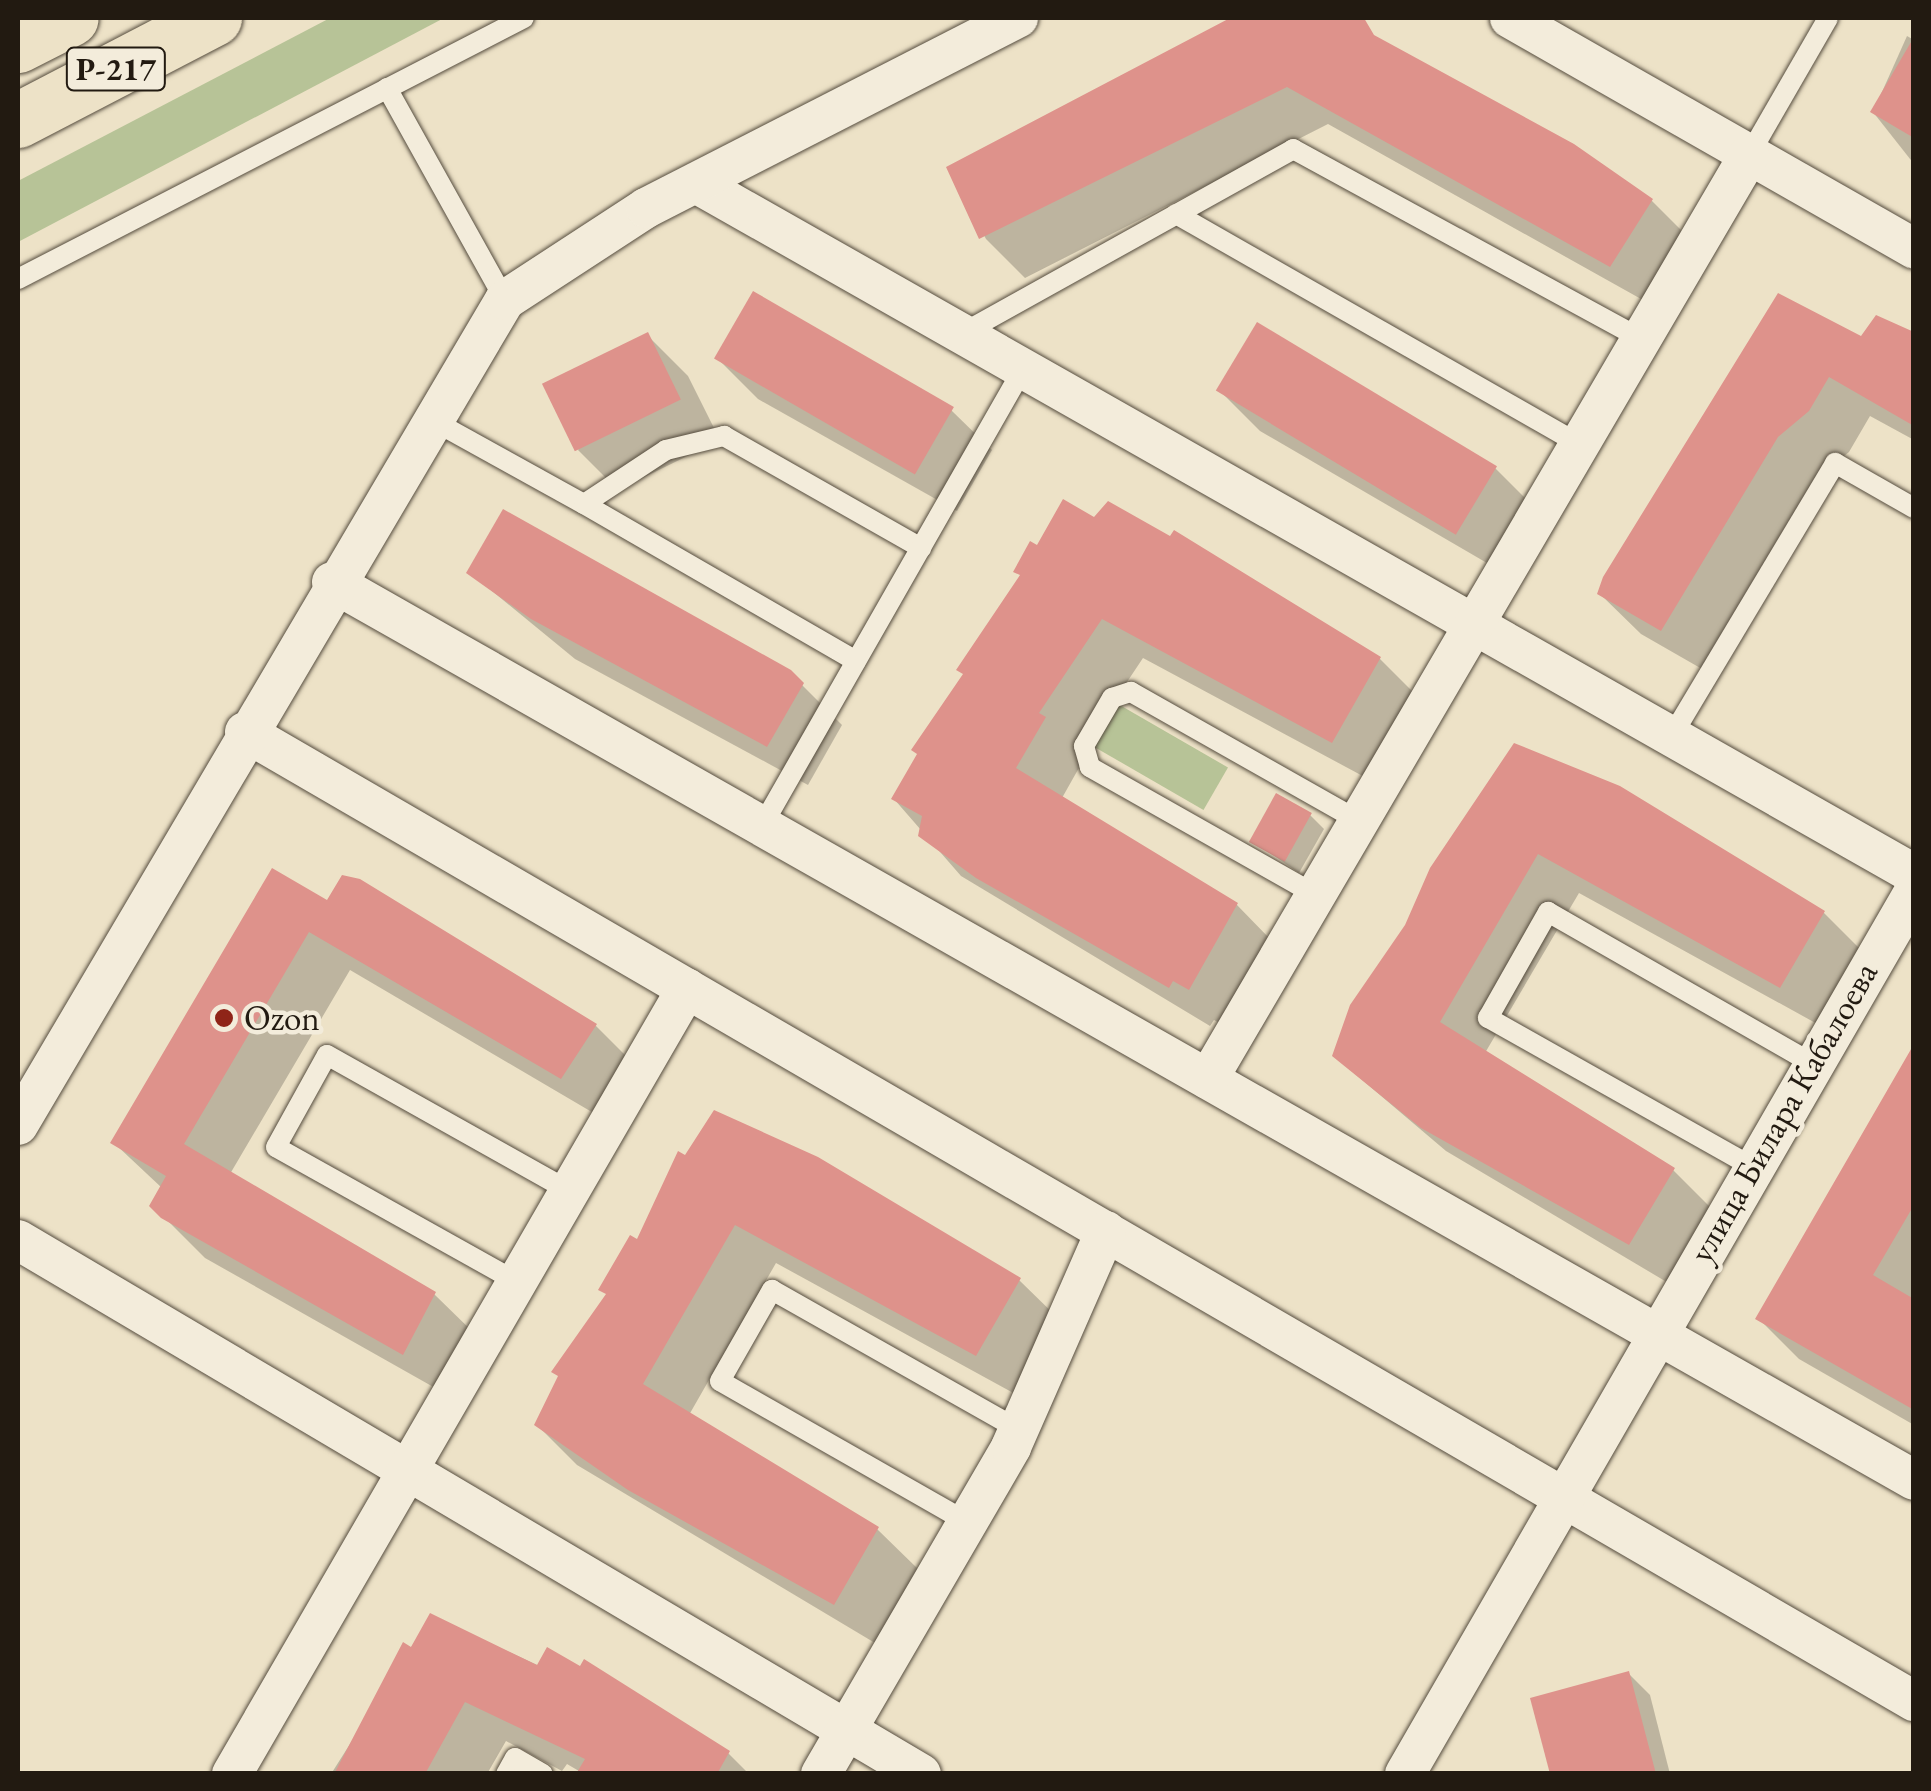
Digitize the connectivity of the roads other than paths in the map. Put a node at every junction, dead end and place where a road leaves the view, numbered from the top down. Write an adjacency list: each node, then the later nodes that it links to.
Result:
1 (71, 18): 7 (highway, Р-217)
2 (214, 18): 9 (highway, Р-217)
3 (524, 18): 8 (lane)
4 (1018, 18): 11 (street)
5 (1510, 18): 10 (street)
6 (1828, 18): 10 (lane)
7 (18, 45)
8 (387, 88): 14 (lane); 15 (lane)
9 (18, 120)
10 (1750, 154): 13 (street); 17 (street)
11 (696, 183): 15 (street); 16 (street)
12 (1176, 214): 16 (lane); 17 (lane); 20 (lane)
13 (1914, 248)
14 (18, 279)
15 (505, 300): 19 (street)
16 (963, 333): 18 (street)
17 (1642, 339): 20 (street)
18 (1024, 367): 23 (lane); 25 (street)
19 (434, 421): 21 (lane); 24 (street)
20 (1580, 444): 25 (street)
21 (584, 504): 23 (lane); 26 (lane)
22 (1914, 508): 28 (lane)
23 (921, 548): 26 (lane)
24 (332, 582): 27 (street); 30 (street)
25 (1476, 622): 28 (street); 29 (street)
26 (856, 661): 30 (lane)
27 (245, 732): 34 (street); 37 (street)
28 (1673, 734): 31 (street)
29 (1359, 821): 33 (street); 33 (lane)
30 (762, 826): 36 (street)
31 (1914, 874)
32 (1914, 892): 35 (street, улица Билара Кабалоева)
33 (1316, 896): 36 (street)
34 (687, 988): 39 (street); 40 (street)
35 (1810, 1062): 38 (street, улица Билара Кабалоева); 38 (lane)
36 (1208, 1079): 43 (street)
37 (18, 1126)
38 (1750, 1166): 43 (street, улица Билара Кабалоева)
39 (571, 1192): 42 (street); 42 (lane)
40 (1106, 1231): 44 (street); 47 (street)
41 (18, 1240): 45 (street)
42 (519, 1283): 45 (street)
43 (1654, 1333): 46 (street); 47 (street, улица Билара Кабалоева)
44 (1019, 1430): 48 (street); 48 (lane)
45 (412, 1472): 50 (street); 51 (street)
46 (1914, 1480)
47 (1564, 1492): 49 (street); 56 (street, улица Билара Кабалоева)
48 (968, 1522): 50 (street)
49 (1914, 1701)
50 (846, 1729): 54 (street); 55 (street)
51 (232, 1774)
52 (506, 1774): 53 (lane)
53 (543, 1774)
54 (821, 1774)
55 (921, 1774)
56 (1404, 1774)

